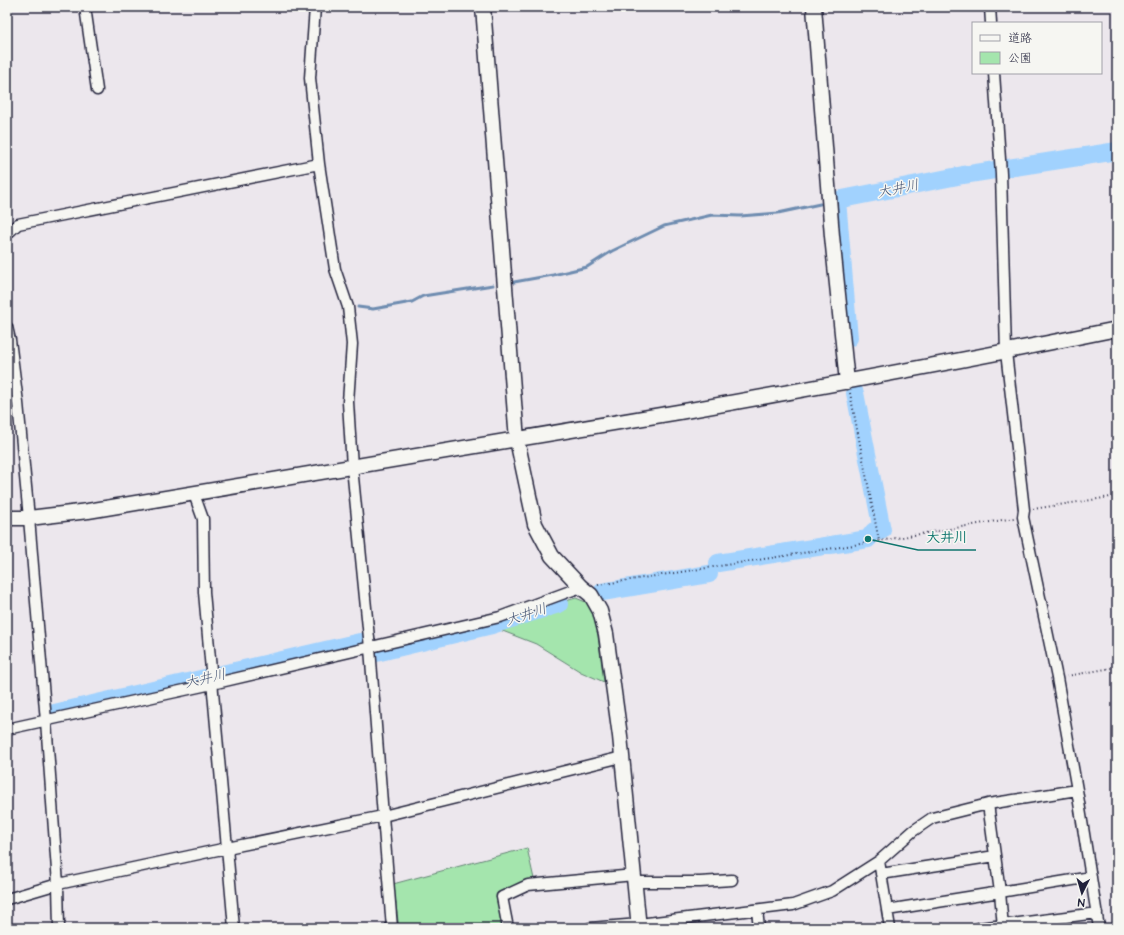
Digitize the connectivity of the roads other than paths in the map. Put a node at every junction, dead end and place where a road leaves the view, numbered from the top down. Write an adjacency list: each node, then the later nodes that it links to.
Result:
1 (85, 7): 8 (street)
2 (315, 7): 9 (street)
3 (483, 7): 15 (street)
4 (814, 7): 14 (street)
5 (990, 7): 6 (street)
6 (991, 22)
7 (994, 74): 13 (street)
8 (97, 90)
9 (320, 164): 10 (street); 16 (street)
10 (7, 234)
11 (7, 327): 19 (street)
12 (1117, 329): 13 (street)
13 (1006, 352): 14 (street); 26 (street)
14 (848, 382): 15 (street)
15 (517, 440): 16 (street); 20 (street)
16 (352, 467): 17 (street); 21 (street)
17 (194, 494): 19 (street); 22 (street)
18 (7, 518): 19 (street)
19 (29, 518): 23 (street)
20 (581, 587): 21 (street); 25 (street)
21 (370, 648): 22 (street); 28 (street)
22 (212, 684): 23 (street); 29 (street)
23 (46, 721): 24 (street); 36 (street)
24 (7, 729)
25 (622, 758): 28 (street); 34 (street)
26 (1077, 790): 27 (street); 33 (street)
27 (988, 804): 30 (street); 31 (street)
28 (383, 816): 29 (street); 46 (street)
29 (227, 848): 36 (street); 45 (street)
30 (995, 856): 32 (street); 37 (street)
31 (879, 861): 32 (street); 39 (street)
32 (881, 874): 40 (street)
33 (1091, 877): 37 (street); 41 (street)
34 (634, 878): 35 (street); 42 (street); 47 (street)
35 (732, 880)
36 (58, 884): 38 (street); 44 (street)
37 (1000, 892): 40 (street); 43 (street)
38 (7, 899)
39 (757, 910): 42 (street); 49 (street)
40 (887, 910): 50 (street)
41 (1096, 913): 43 (street); 52 (street)
42 (639, 926): 48 (street)
43 (1003, 926): 51 (street)
44 (58, 928)
45 (234, 928)
46 (392, 928)
47 (508, 928)
48 (590, 928)
49 (759, 928)
50 (890, 928)
51 (979, 928)
52 (1099, 928)

